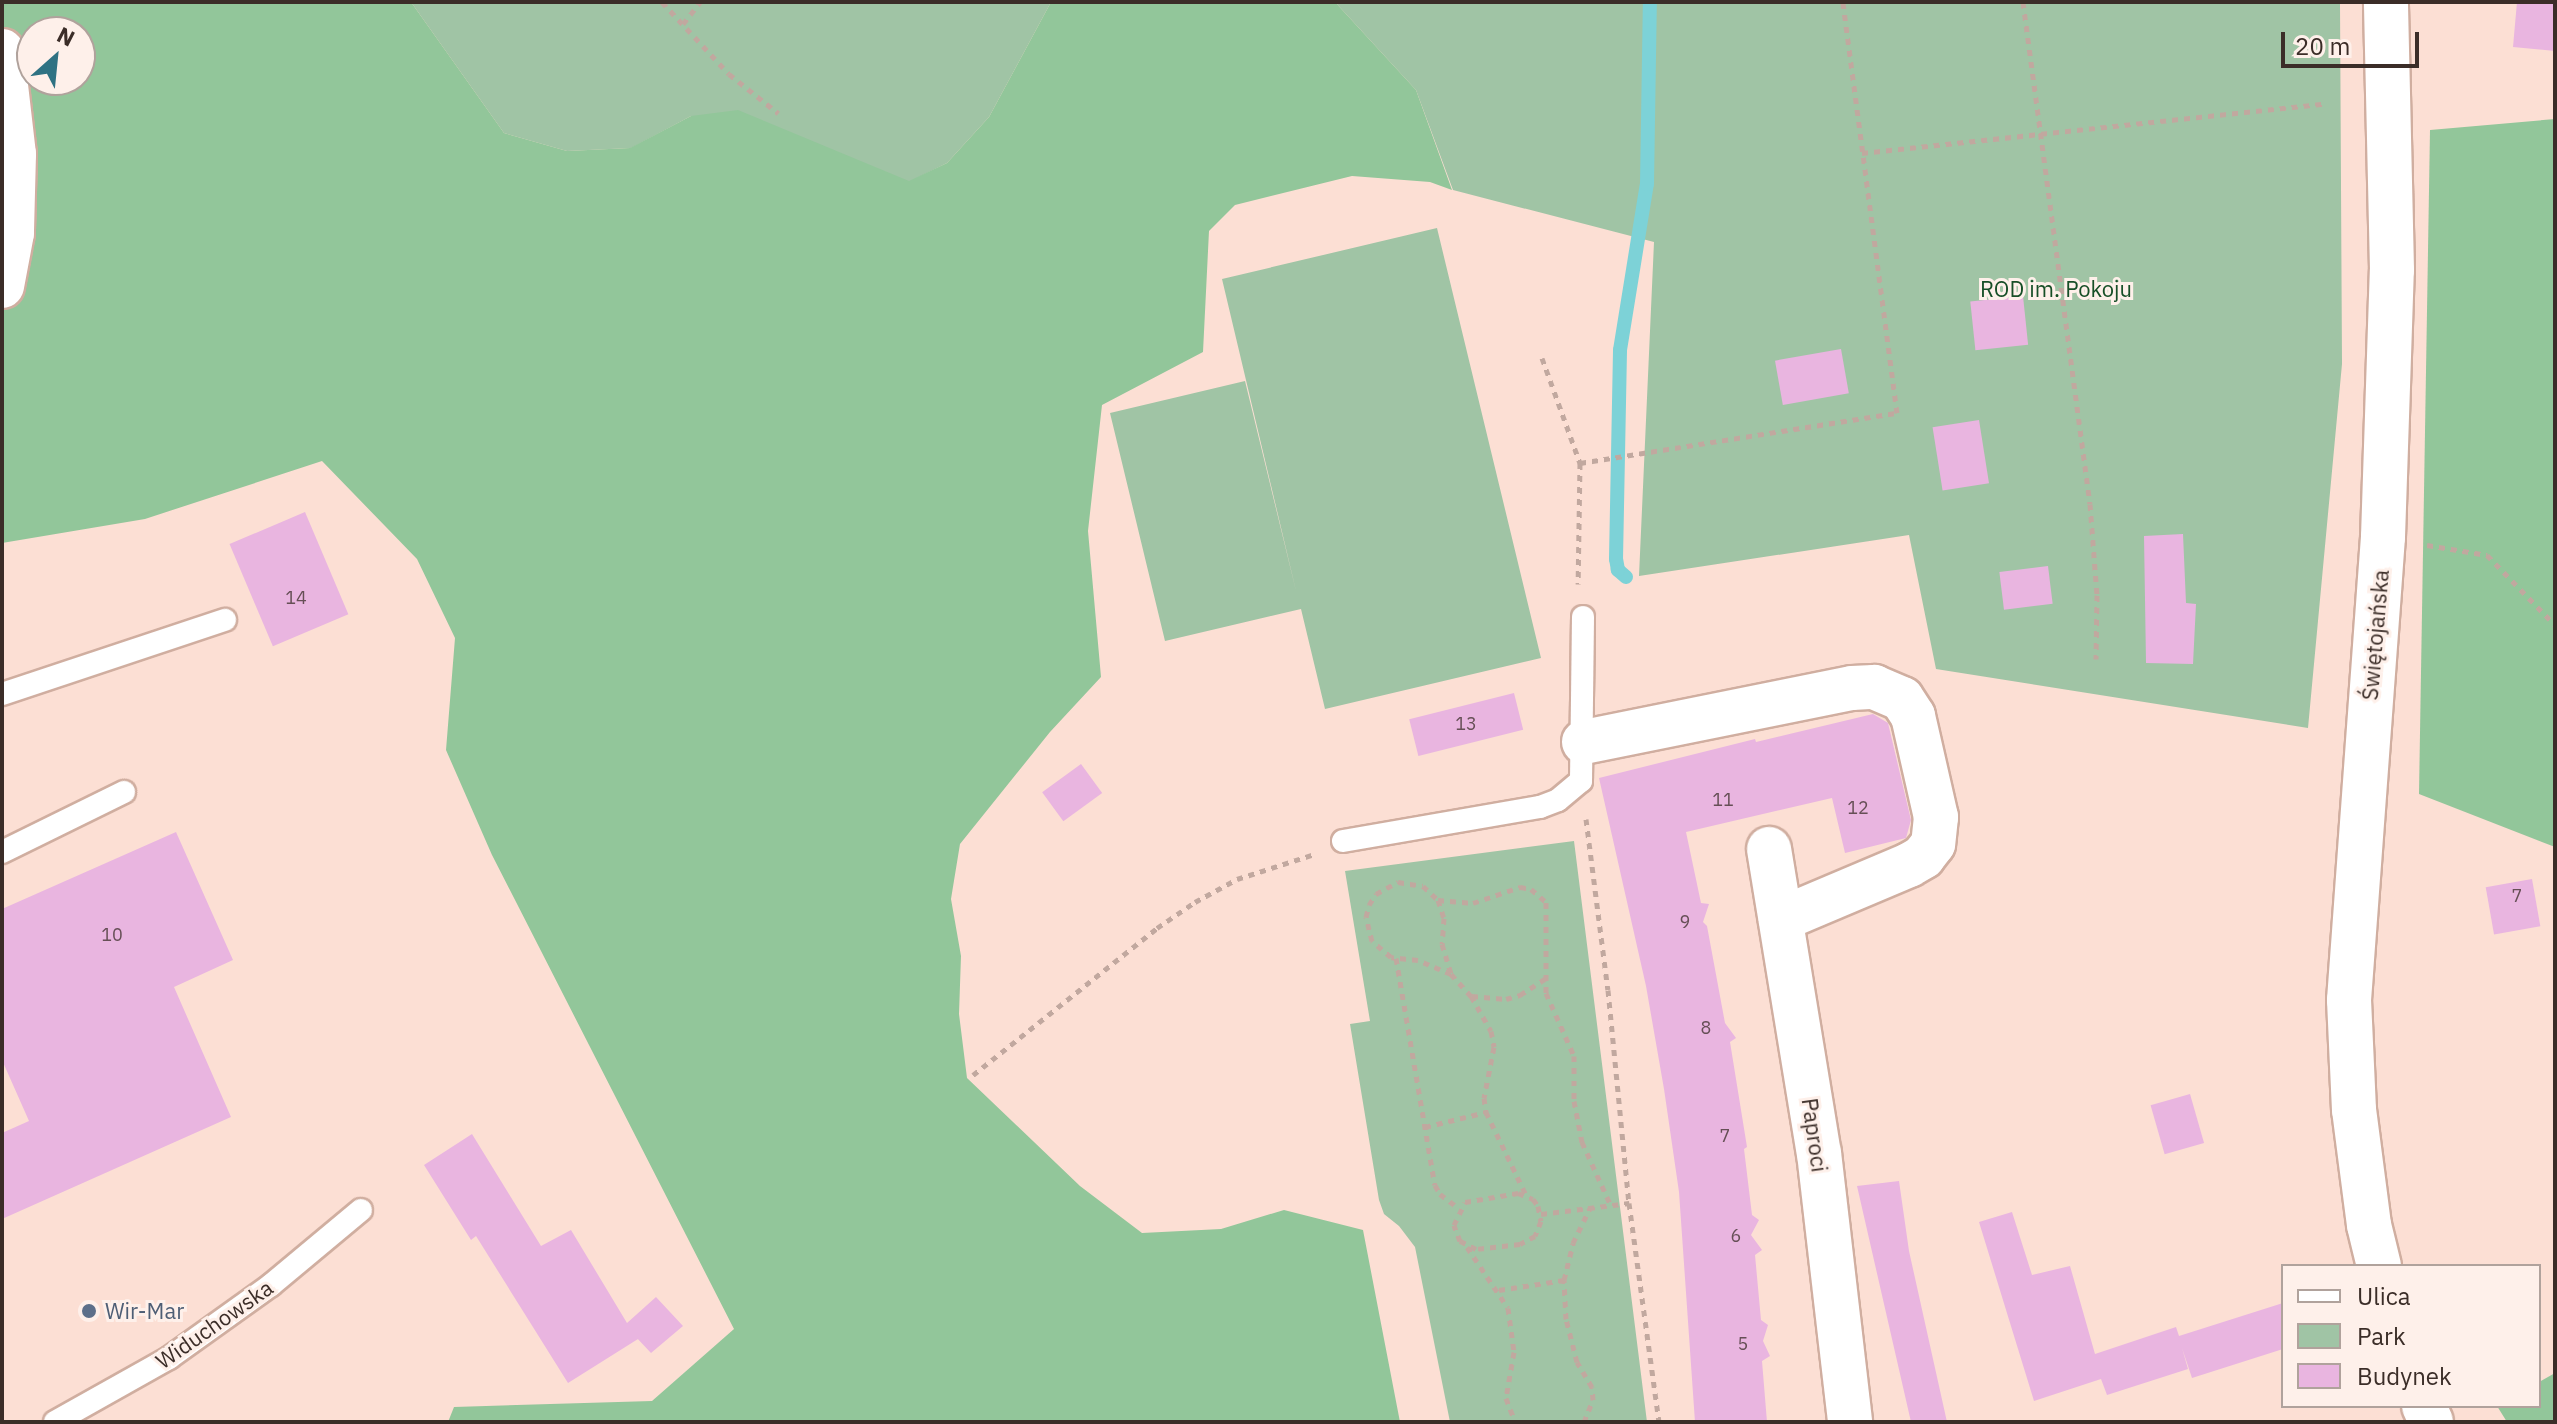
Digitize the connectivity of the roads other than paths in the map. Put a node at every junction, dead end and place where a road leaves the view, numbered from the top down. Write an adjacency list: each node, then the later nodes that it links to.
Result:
1 (2386, 2): 14 (street, Świętojańska)
2 (2, 51): 3 (street)
3 (2, 286)
4 (1583, 617): 7 (lane)
5 (225, 620): 6 (lane)
6 (2, 694)
7 (1583, 762): 9 (lane); 12 (street)
8 (124, 792): 11 (lane)
9 (1343, 841)
10 (1769, 849): 12 (street, Paproci)
11 (2, 852)
12 (1781, 919): 16 (street, Paproci)
13 (361, 1210): 15 (lane, Widuchowska)
14 (2379, 1264)
15 (55, 1422)
16 (1850, 1422)

